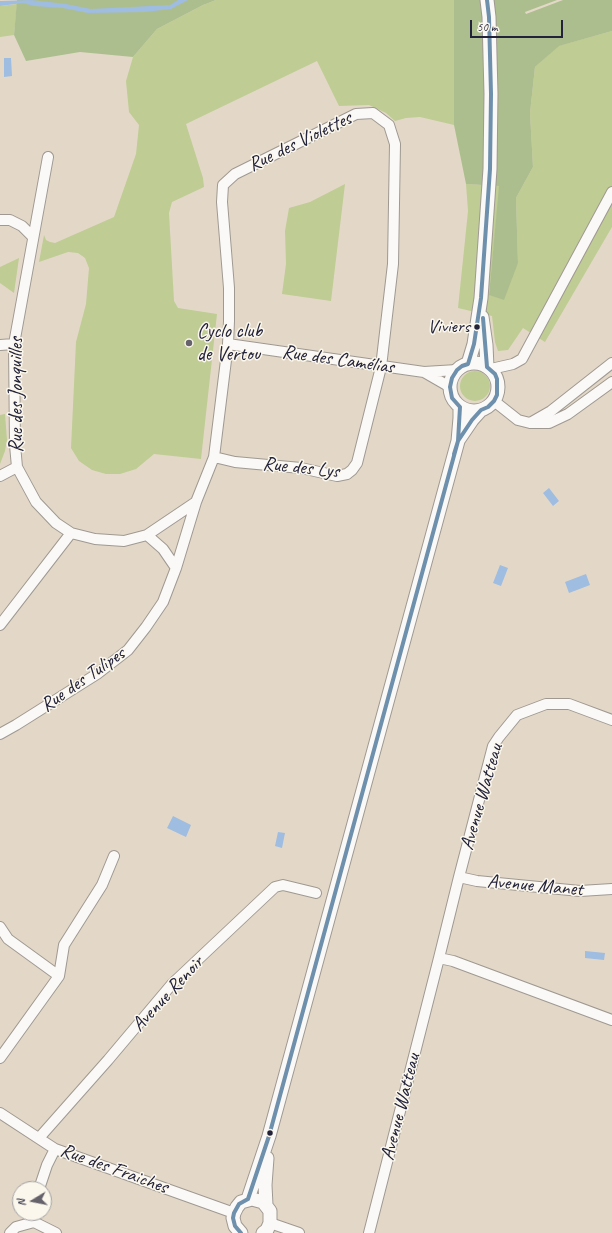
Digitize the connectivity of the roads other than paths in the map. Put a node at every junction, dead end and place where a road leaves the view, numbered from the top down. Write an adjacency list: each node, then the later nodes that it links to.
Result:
1 (487, 0): 6 (street)
2 (48, 156): 5 (street, Rue des Jonquilles)
3 (612, 192): 13 (street)
4 (0, 220): 5 (street)
5 (33, 237): 7 (street, Rue des Jonquilles)
6 (481, 298): 11 (street); 13 (street)
7 (14, 344): 9 (street); 24 (street, Rue des Jonquilles)
8 (228, 344): 12 (street, Rue des Camélias); 12 (street, Rue des Violettes); 23 (street)
9 (0, 345)
10 (612, 363): 21 (street)
11 (468, 364): 13 (street); 14 (street)
12 (381, 367): 15 (street, Rue des Camélias); 23 (street, Rue des Lys)
13 (489, 368): 18 (street)
14 (456, 370): 15 (street, Rue des Camélias); 16 (street)
15 (424, 372): 16 (street, Rue des Camélias)
16 (450, 387): 19 (street)
17 (610, 387): 21 (street)
18 (494, 401): 20 (street); 21 (street)
19 (460, 407): 20 (street); 22 (street)
20 (481, 410): 22 (street)
21 (530, 423)
22 (458, 441): 43 (street)
23 (214, 457): 26 (street)
24 (17, 468): 25 (street); 27 (street, Rue des Jonquilles)
25 (0, 476)
26 (196, 502): 28 (street, Rue des Jonquilles); 29 (street, Rue des Tulipes)
27 (71, 533): 28 (street, Rue des Jonquilles); 30 (street)
28 (147, 536): 29 (street)
29 (176, 568): 32 (street, Rue des Tulipes)
30 (0, 625)
31 (612, 720): 34 (street, Avenue Watteau)
32 (0, 734)
33 (114, 856): 39 (street)
34 (459, 877): 35 (street, Avenue Manet); 38 (street, Avenue Watteau)
35 (612, 889)
36 (316, 893): 44 (street, Avenue Renoir)
37 (0, 927): 39 (street)
38 (440, 958): 40 (street); 57 (street, Avenue Watteau)
39 (59, 976): 41 (street)
40 (612, 1020)
41 (0, 1058)
42 (0, 1113): 44 (street, Rue des Fraiches)
43 (270, 1136): 47 (street); 48 (street)
44 (39, 1138): 45 (street, Rue des Fraiches)
45 (55, 1149): 46 (street); 49 (street, Rue des Fraiches)
46 (42, 1181)
47 (248, 1199): 48 (street); 49 (street)
48 (266, 1205): 52 (street)
49 (234, 1213): 55 (street)
50 (28, 1221): 53 (street)
51 (38, 1221): 54 (street)
52 (266, 1228): 56 (street)
53 (10, 1233)
54 (56, 1233)
55 (241, 1233)
56 (299, 1233)
57 (369, 1233)

